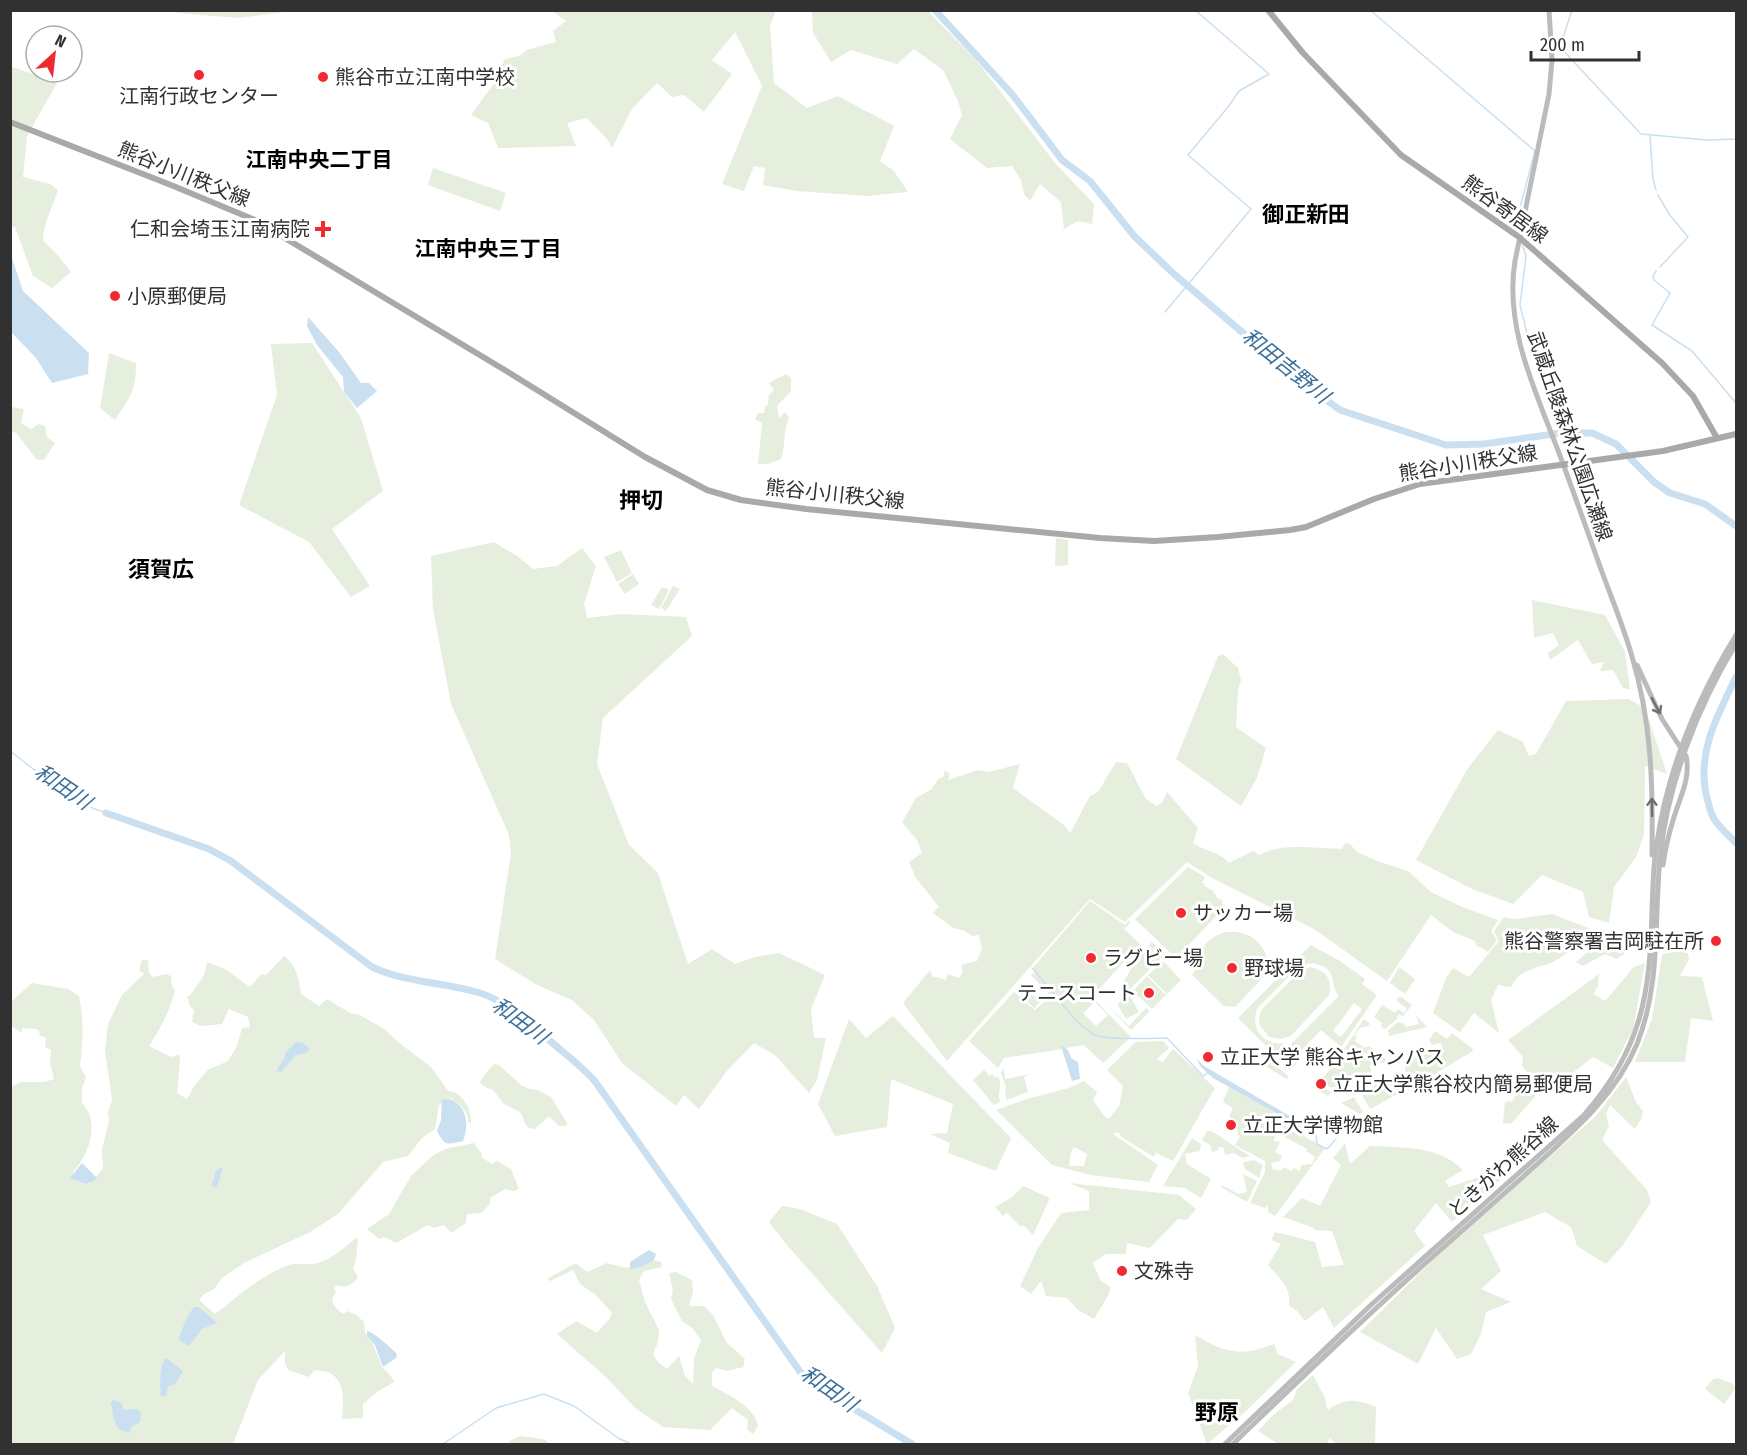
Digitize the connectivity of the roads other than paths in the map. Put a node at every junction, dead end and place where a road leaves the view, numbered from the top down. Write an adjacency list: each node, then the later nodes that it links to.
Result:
1 (1268, 10): 4 (main road, 熊谷寄居線)
2 (1549, 10): 4 (main road, 武蔵丘陵森林公園広瀬線)
3 (10, 123): 7 (main road, 熊谷小川秩父線)
4 (1520, 235): 6 (main road, 熊谷寄居線); 7 (main road, 武蔵丘陵森林公園広瀬線)
5 (1737, 434): 6 (main road, 熊谷小川秩父線)
6 (1717, 438): 7 (main road, 熊谷小川秩父線)
7 (1563, 464): 10 (main road, 武蔵丘陵森林公園広瀬線)
8 (1737, 635): 11 (main road, ときがわ熊谷線)
9 (1737, 644): 11 (main road, ときがわ熊谷線)
10 (1631, 653): 13 (main road, 武蔵丘陵森林公園広瀬線, one-way to 10); 14 (main road, 武蔵丘陵森林公園広瀬線, one-way to 14)
11 (1688, 740): 12 (main road, ときがわ熊谷線)
12 (1672, 787): 13 (main road, ときがわ熊谷線); 14 (main road, ときがわ熊谷線)
13 (1652, 887): 15 (main road, ときがわ熊谷線)
14 (1658, 898): 15 (main road, ときがわ熊谷線)
15 (1655, 908): 16 (main road, ときがわ熊谷線)
16 (1650, 983): 17 (main road, ときがわ熊谷線); 18 (main road, ときがわ熊谷線)
17 (1225, 1444)
18 (1233, 1444)

